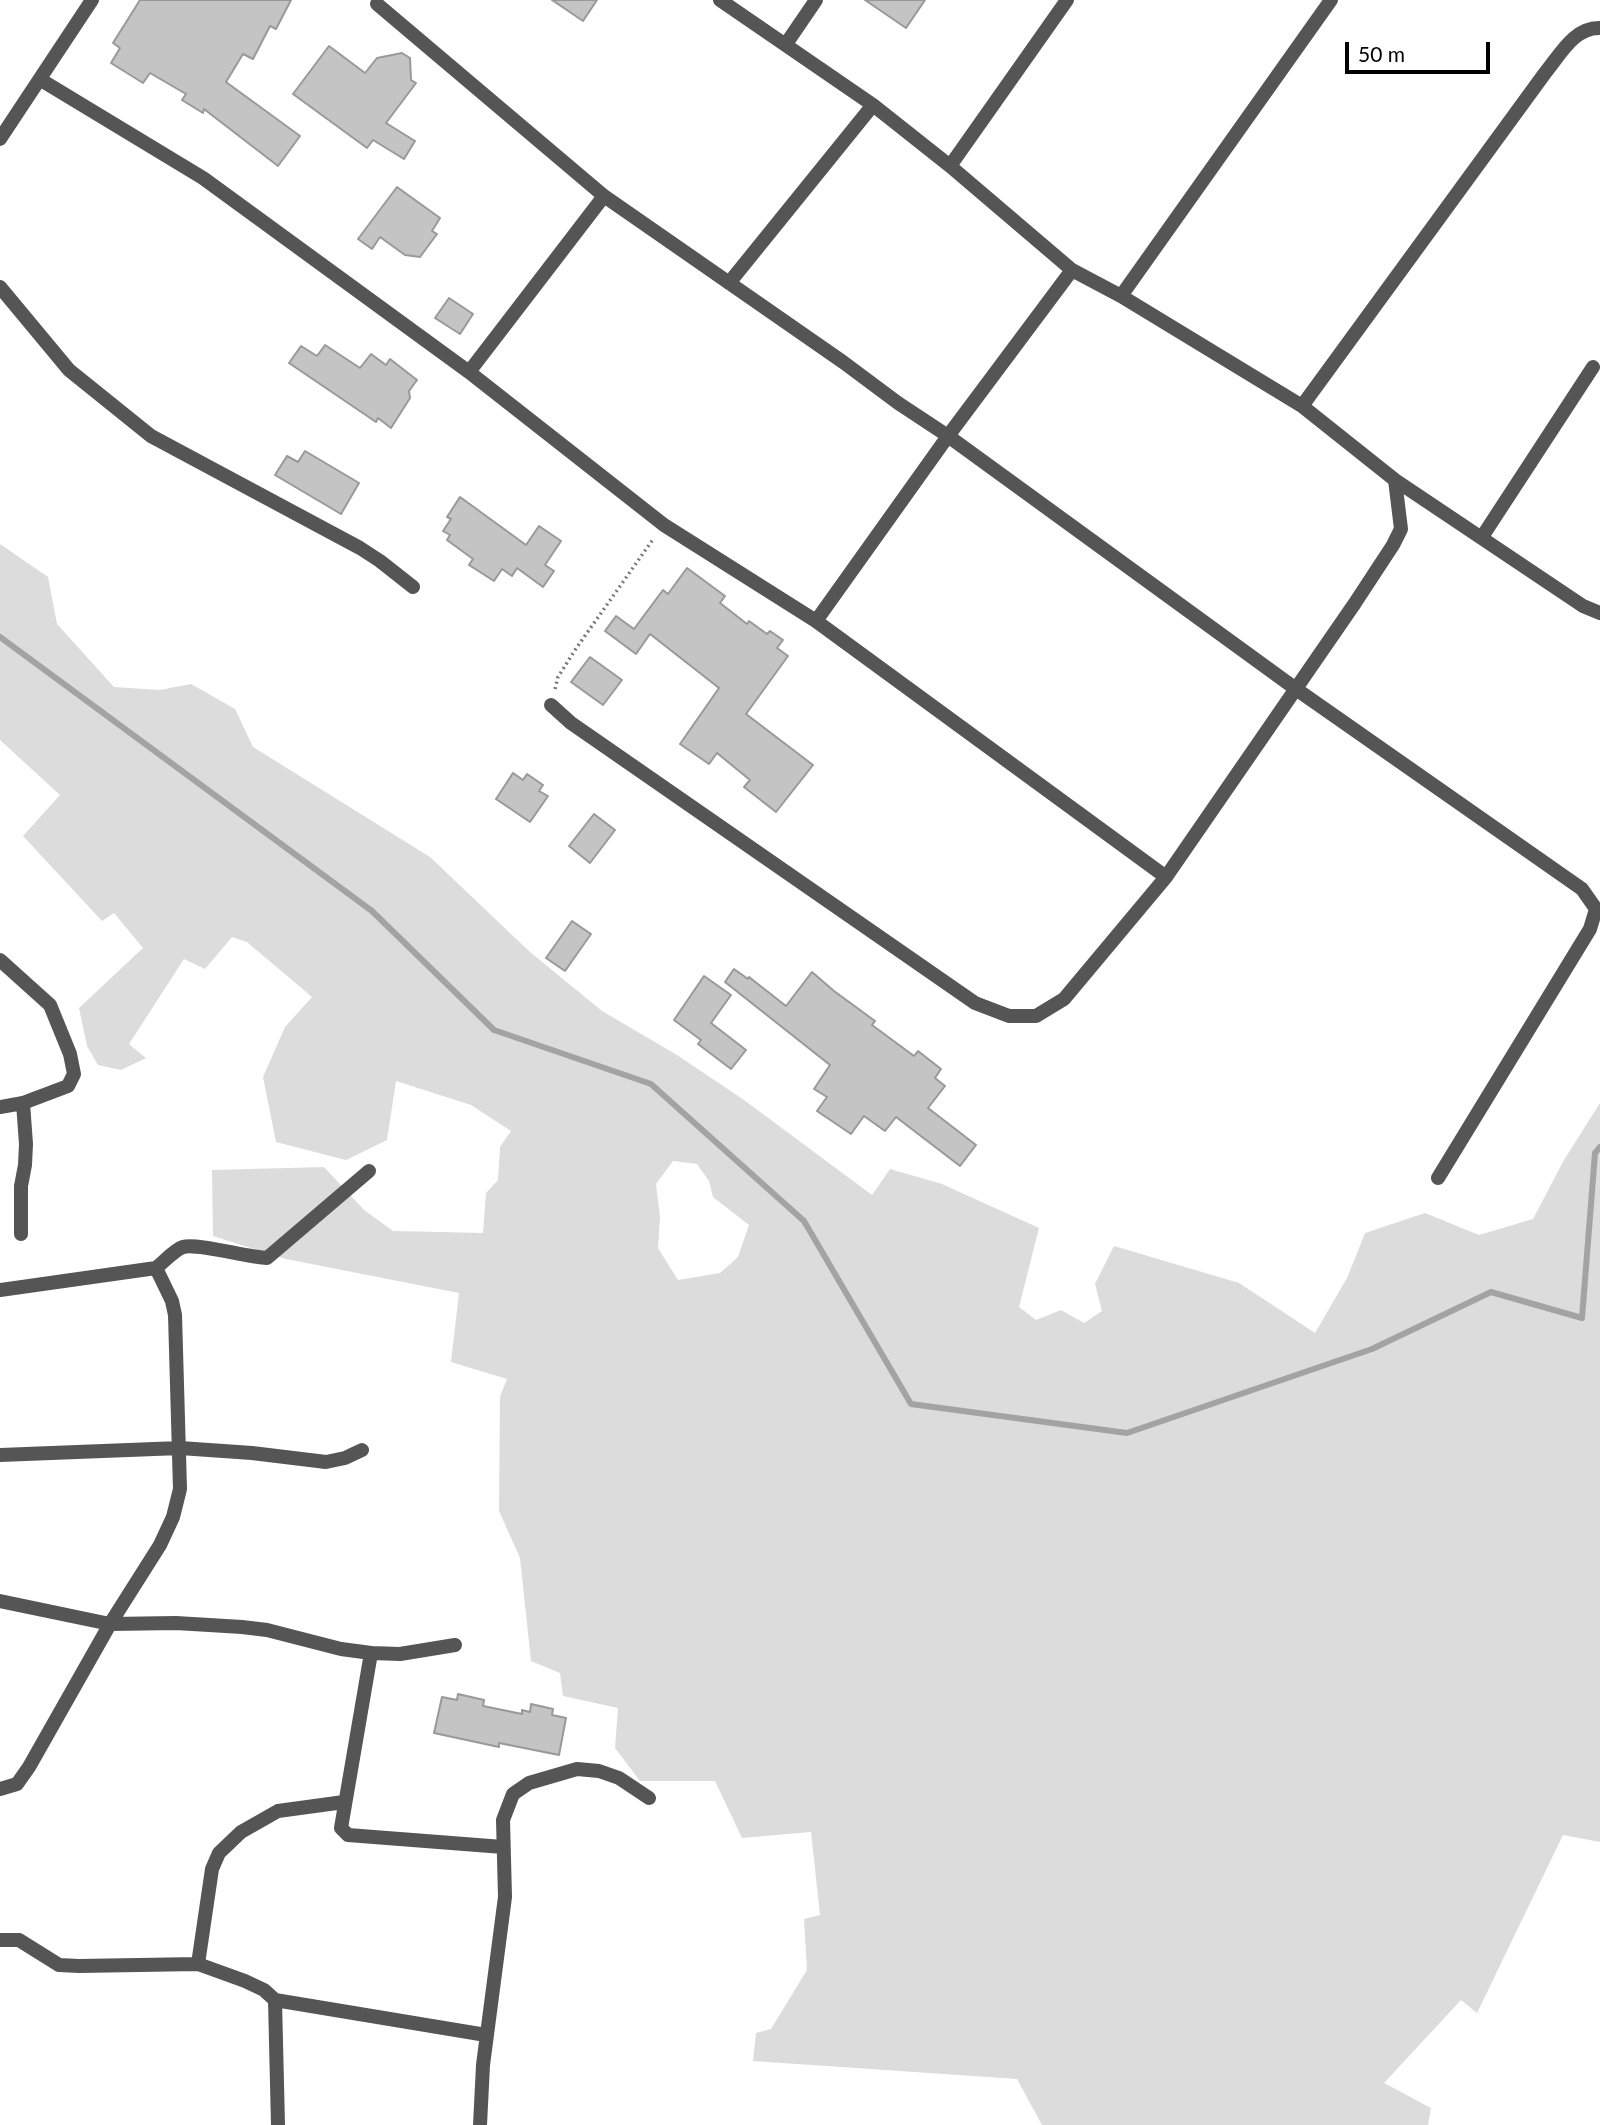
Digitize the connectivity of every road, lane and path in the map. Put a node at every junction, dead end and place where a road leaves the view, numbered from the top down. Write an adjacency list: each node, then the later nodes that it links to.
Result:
1 (92, 0): 9 (street)
2 (720, 0): 8 (street)
3 (816, 0): 8 (street)
4 (1067, 0): 12 (street)
5 (1331, 0): 17 (street)
6 (377, 4): 13 (street)
7 (1600, 28): 20 (street)
8 (786, 44): 10 (street)
9 (41, 80): 11 (street); 19 (street)
10 (873, 105): 12 (street); 15 (street)
11 (0, 139)
12 (950, 166): 14 (street)
13 (604, 196): 15 (street); 19 (street)
14 (1072, 270): 17 (street); 21 (street)
15 (729, 283): 21 (street)
16 (0, 287): 25 (street)
17 (1121, 296): 20 (street)
18 (1593, 367): 24 (street)
19 (469, 372): 23 (street)
20 (1302, 406): 22 (street)
21 (948, 436): 27 (street); 28 (street)
22 (1395, 480): 24 (street); 28 (street)
23 (664, 525): 27 (street); 29 (path)
24 (1482, 537): 26 (street)
25 (413, 587)
26 (1600, 613)
27 (816, 621): 30 (street)
28 (1296, 689): 30 (street); 35 (street)
29 (551, 705): 30 (street)
30 (1166, 877)
31 (0, 960): 32 (street)
32 (23, 1103): 33 (street); 36 (street)
33 (0, 1107)
34 (369, 1171): 37 (street)
35 (1438, 1178)
36 (21, 1234)
37 (156, 1268): 38 (street); 39 (street)
38 (0, 1290)
39 (180, 1448): 40 (street); 41 (street); 43 (street)
40 (362, 1450)
41 (0, 1455)
42 (0, 1601): 43 (street)
43 (110, 1624): 45 (street); 46 (street)
44 (455, 1645): 45 (street)
45 (371, 1653): 48 (street)
46 (0, 1789)
47 (649, 1798): 49 (street)
48 (344, 1802): 49 (street); 51 (street)
49 (503, 1847): 53 (street)
50 (0, 1940): 51 (street)
51 (198, 1964): 52 (street)
52 (275, 2000): 53 (street); 54 (street)
53 (486, 2035): 55 (street)
54 (278, 2125)
55 (480, 2125)

